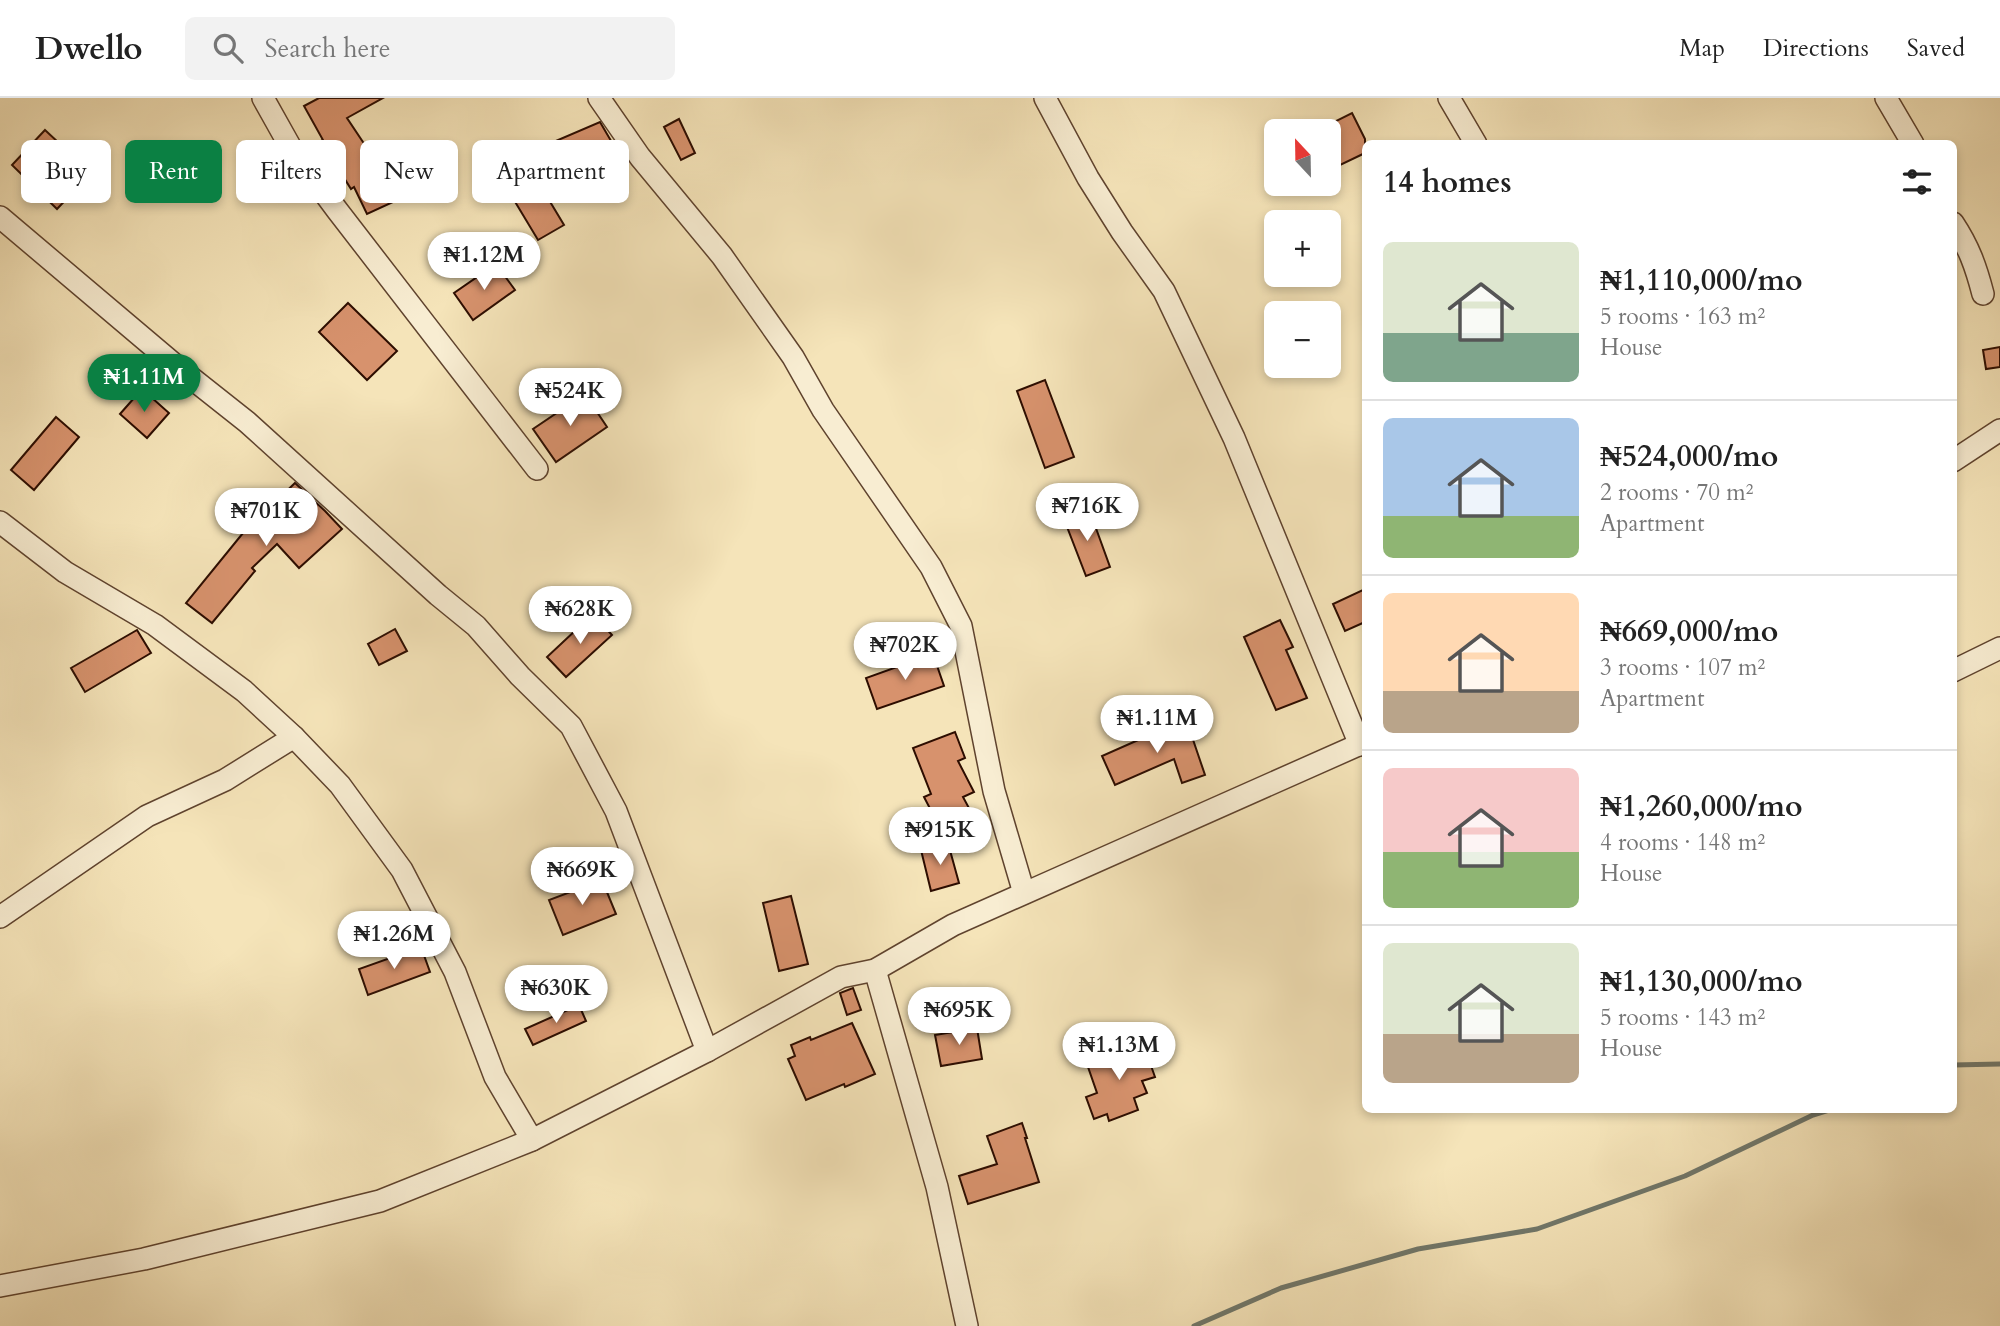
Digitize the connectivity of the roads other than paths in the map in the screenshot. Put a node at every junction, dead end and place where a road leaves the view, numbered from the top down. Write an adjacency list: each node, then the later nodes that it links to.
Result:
1 (263, 98): 13 (street)
2 (599, 98): 19 (street)
3 (1045, 98): 18 (street)
4 (1449, 98): 6 (street)
5 (1886, 98): 7 (street)
6 (1474, 140)
7 (1911, 140)
8 (0, 217): 22 (street)
9 (1957, 229): 10 (street)
10 (1983, 294)
11 (2000, 430): 12 (street)
12 (1957, 458)
13 (537, 469)
14 (4, 532): 17 (street)
15 (2000, 648): 16 (street)
16 (1957, 669)
17 (294, 737): 20 (street); 23 (street)
18 (1362, 744): 19 (street)
19 (1024, 893): 21 (street)
20 (0, 917)
21 (875, 970): 22 (street); 25 (street)
22 (707, 1051): 23 (street)
23 (532, 1140): 24 (street)
24 (0, 1286)
25 (967, 1326)

